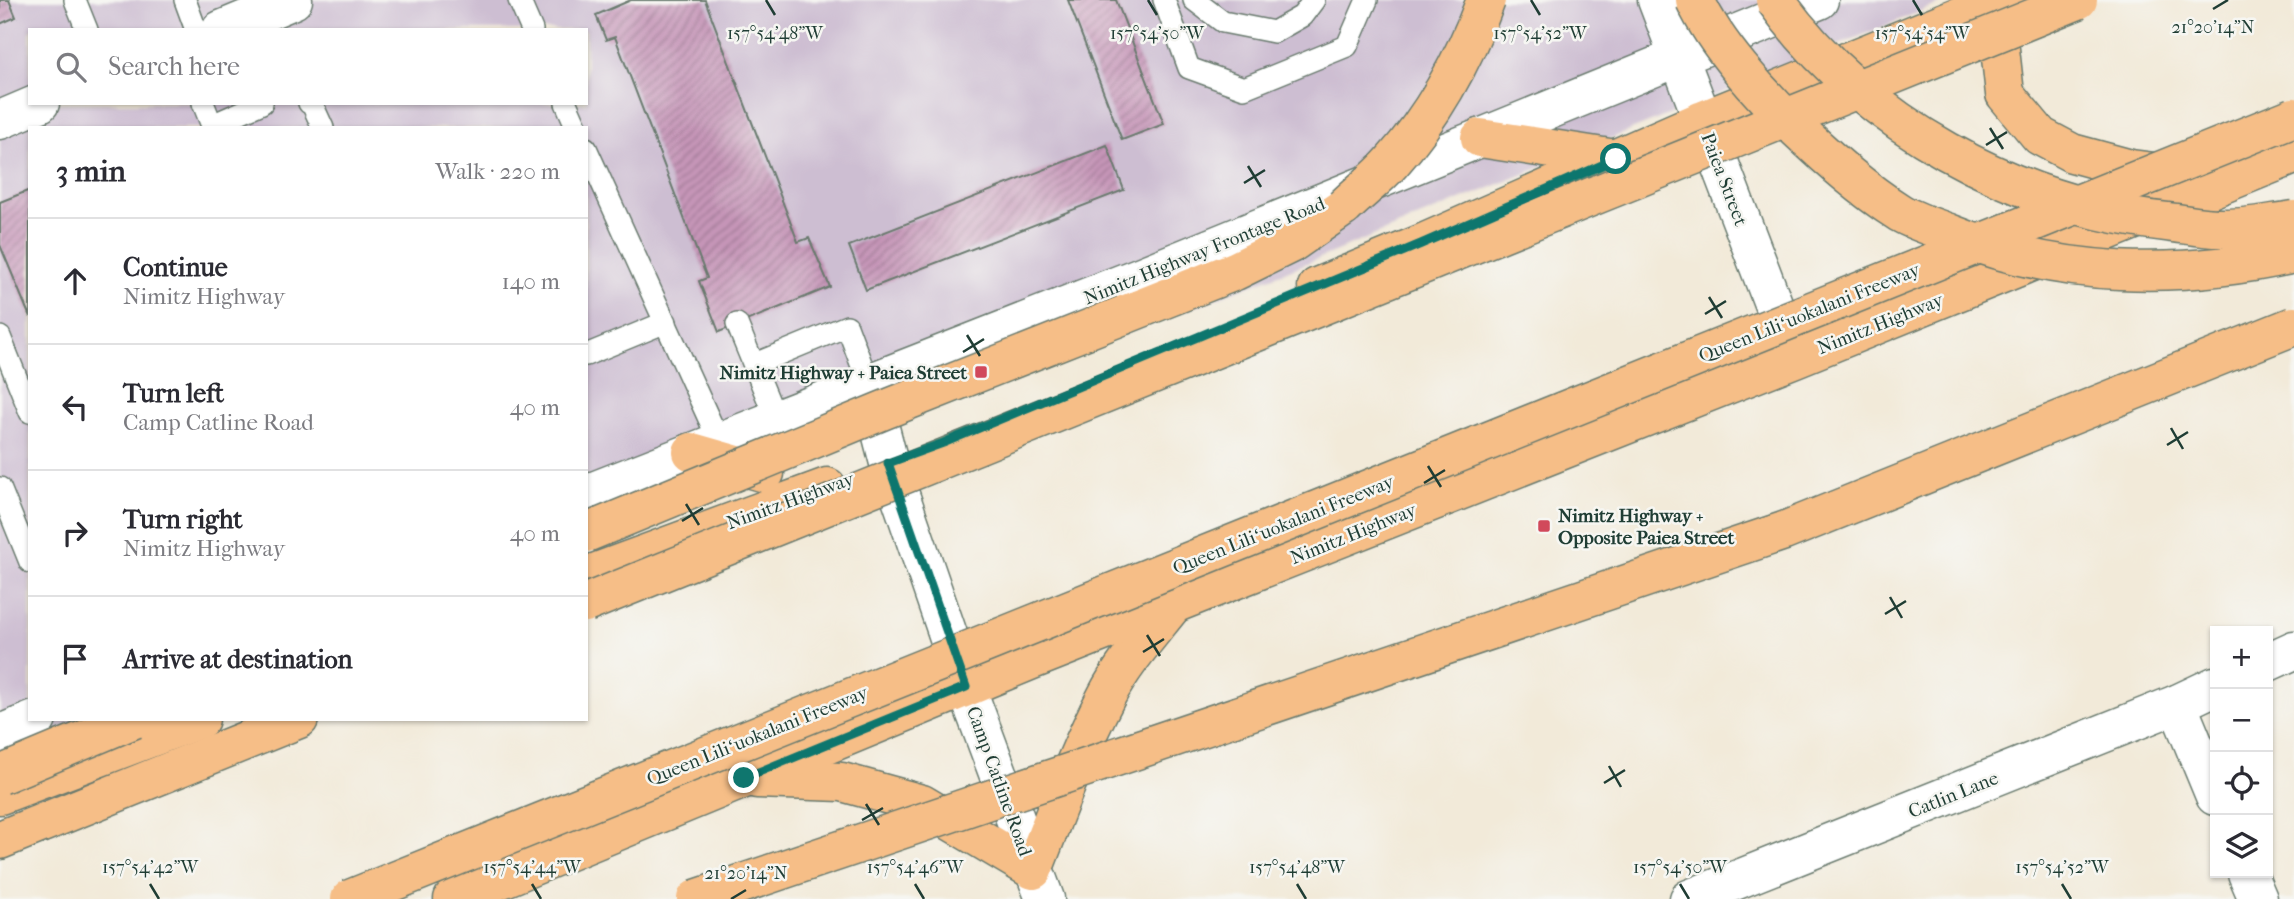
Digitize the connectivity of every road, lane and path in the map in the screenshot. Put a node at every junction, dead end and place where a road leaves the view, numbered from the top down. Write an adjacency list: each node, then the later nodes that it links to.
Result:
1 (75, 0): 17 (lane)
2 (185, 0): 18 (lane)
3 (293, 0): 19 (street)
4 (519, 0): 20 (lane)
5 (1164, 0): 8 (lane)
6 (1194, 0): 7 (lane)
7 (1314, 0)
8 (1367, 0)
9 (1486, 0): 55 (main road, bridge)
10 (1657, 0): 21 (street, Paiea Street)
11 (1695, 0): 39 (main road, bridge)
12 (1775, 0): 38 (main road, bridge)
13 (1819, 0): 21 (street, Nimitz Highway Frontage Road)
14 (1999, 0): 29 (main road, Nimitz Highway)
15 (2031, 0): 37 (main road)
16 (2078, 0): 58 (main road, bridge)
17 (86, 28)
18 (195, 28)
19 (225, 28)
20 (532, 28)
21 (1678, 57): 29 (street, Paiea Street); 33 (street, Nimitz Highway Frontage Road)
22 (35, 105): 28 (street)
23 (204, 105): 30 (lane)
24 (258, 105): 30 (lane)
25 (312, 105): 31 (lane)
26 (567, 105): 32 (lane)
27 (2294, 117): 79 (main road, Queen Liliʻuokalani Freeway, bridge)
28 (0, 120)
29 (1703, 120): 36 (main road, Nimitz Highway); 45 (street, Paiea Street)
30 (212, 126)
31 (322, 126)
32 (576, 126)
33 (1480, 138): 36 (main road); 47 (street, Nimitz Highway Frontage Road)
34 (588, 152): 40 (lane)
35 (2294, 155): 37 (main road, Nimitz Highway)
36 (1616, 159): 51 (main road, Nimitz Highway)
37 (2228, 182): 45 (main road, Nimitz Highway)
38 (2294, 220)
39 (2294, 254)
40 (666, 322): 44 (lane); 50 (lane)
41 (737, 324): 46 (lane)
42 (2294, 326): 81 (main road, bridge)
43 (0, 337): 48 (lane)
44 (588, 354)
45 (1794, 358): 59 (main road, Nimitz Highway)
46 (755, 364): 47 (lane); 49 (lane)
47 (868, 382): 49 (street, Nimitz Highway Frontage Road); 51 (street, Camp Catline Road)
48 (28, 407)
49 (776, 419): 50 (street, Nimitz Highway Frontage Road)
50 (705, 447): 53 (main road); 54 (street, Nimitz Highway Frontage Road)
51 (888, 463): 53 (main road, Nimitz Highway); 62 (street, Camp Catline Road)
52 (0, 488): 56 (lane)
53 (821, 489): 57 (main road, Nimitz Highway)
54 (588, 493)
55 (588, 532)
56 (28, 557)
57 (588, 575)
58 (588, 602)
59 (1173, 604): 62 (main road, Nimitz Highway); 78 (main road)
60 (2294, 650): 61 (street)
61 (2273, 660)
62 (966, 687): 73 (main road, Nimitz Highway); 78 (street, Camp Catline Road)
63 (2210, 688): 64 (street, Catlin Lane)
64 (2177, 704): 74 (street); 82 (street, Catlin Lane)
65 (32, 721): 70 (street)
66 (101, 721): 71 (main road)
67 (129, 721): 72 (main road, bridge)
68 (195, 721): 71 (main road)
69 (294, 721): 76 (main road)
70 (0, 734)
71 (63, 770): 75 (main road)
72 (0, 775)
73 (744, 778): 78 (main road); 80 (main road, Nimitz Highway)
74 (2210, 784)
75 (0, 795)
76 (0, 840)
77 (2249, 878): 83 (street)
78 (1039, 884)
79 (350, 899)
80 (453, 899)
81 (695, 899)
82 (1689, 899)
83 (2258, 899)

